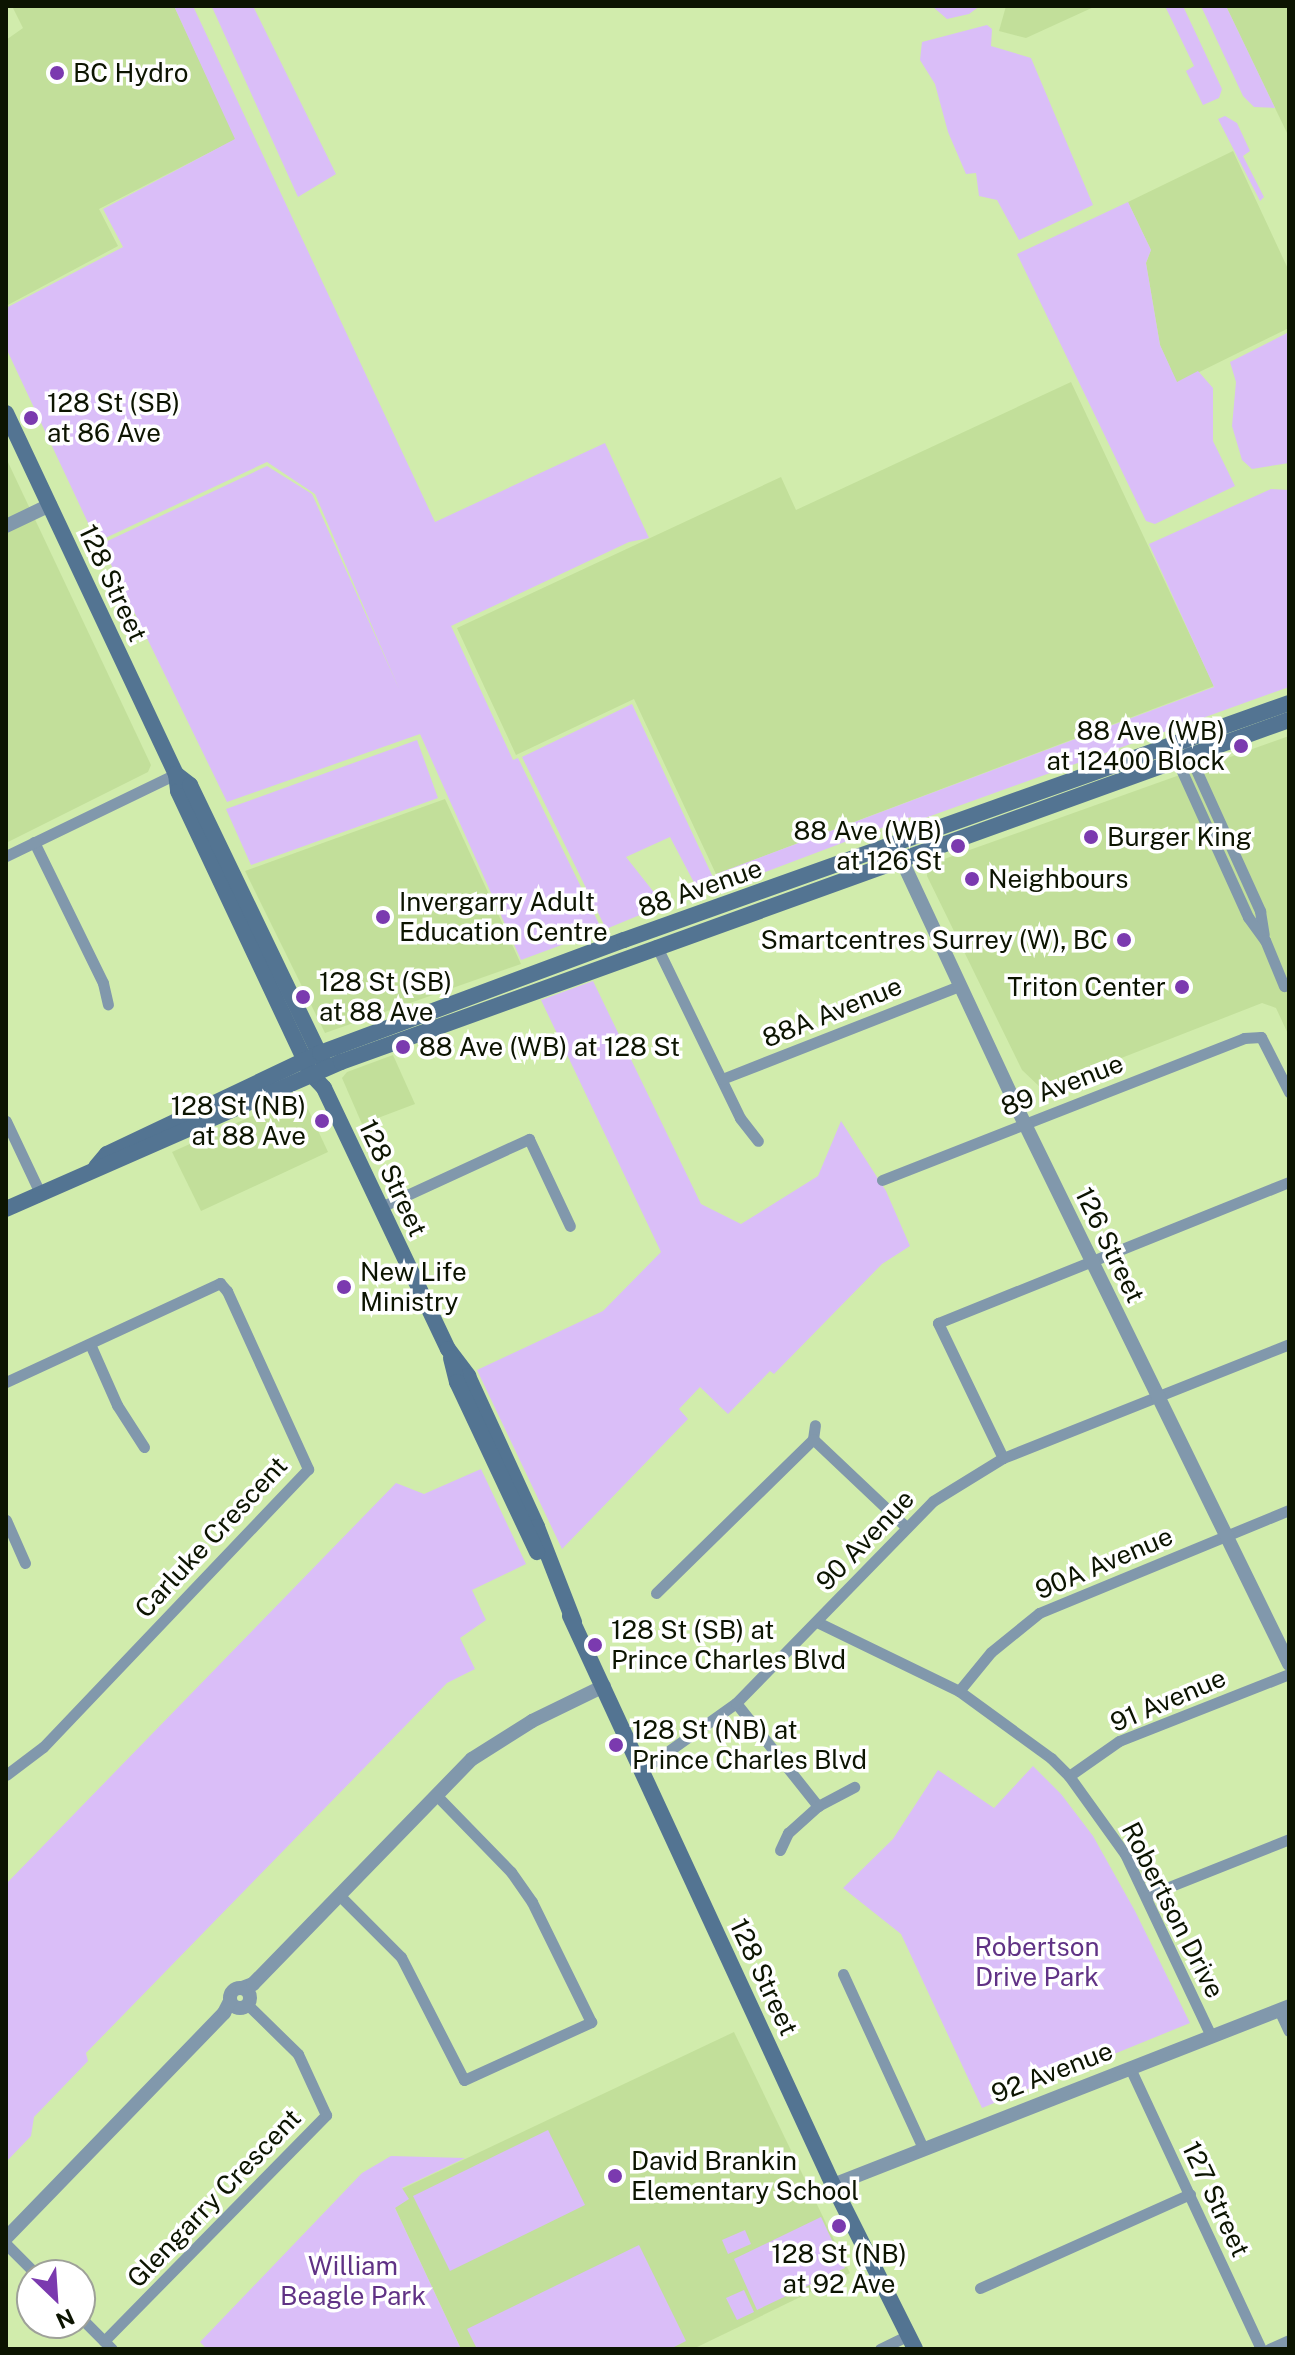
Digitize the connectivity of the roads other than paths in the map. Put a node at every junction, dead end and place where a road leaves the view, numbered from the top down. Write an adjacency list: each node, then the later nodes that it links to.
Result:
1 (6, 413): 2 (main road, 128 Street)
2 (50, 505): 3 (street); 7 (main road, 128 Street)
3 (6, 526)
4 (1289, 703): 6 (main road, 88 Avenue)
5 (1289, 720): 6 (main road, 88 Avenue)
6 (1180, 750): 9 (main road, 88 Avenue); 13 (street)
7 (176, 774): 8 (street); 15 (main road, 128 Street)
8 (34, 842): 10 (street); 14 (street)
9 (898, 852): 11 (main road, 88 Avenue); 12 (street, 126 Street); 15 (main road, 88 Avenue)
10 (6, 856)
11 (656, 945): 15 (main road, 88 Avenue); 16 (street)
12 (959, 986): 16 (street, 88A Avenue); 19 (street, 126 Street)
13 (1284, 986)
14 (108, 1004)
15 (315, 1064): 23 (main road, 88 Avenue); 24 (main road, 128 Street)
16 (722, 1079): 20 (street)
17 (1289, 1092): 19 (street, 89 Avenue)
18 (6, 1121): 23 (street)
19 (1024, 1122): 21 (street, 89 Avenue); 27 (street, 126 Street)
20 (758, 1141)
21 (882, 1180)
22 (1289, 1182): 27 (street)
23 (40, 1193): 25 (main road, 88 Avenue)
24 (381, 1207): 26 (street); 45 (main road, 128 Street)
25 (6, 1209)
26 (570, 1226)
27 (1092, 1261): 31 (street, 126 Street); 35 (street)
28 (90, 1344): 30 (street, Carluke Crescent); 34 (street); 49 (street, Carluke Crescent)
29 (1289, 1344): 31 (street, 90 Avenue)
30 (6, 1382)
31 (1157, 1397): 35 (street, 90 Avenue); 39 (street, 126 Street)
32 (815, 1425): 33 (street)
33 (813, 1439): 38 (street); 41 (street)
34 (144, 1447)
35 (1003, 1458): 38 (street, 90 Avenue)
36 (1289, 1510): 39 (street, 90A Avenue)
37 (6, 1520): 40 (street)
38 (905, 1526): 42 (street, 90 Avenue)
39 (1224, 1536): 43 (street, 126 Street); 46 (street, 90A Avenue)
40 (25, 1563)
41 (656, 1593)
42 (817, 1622): 46 (street, Robertson Drive); 47 (street, 90 Avenue)
43 (1289, 1664)
44 (1289, 1674): 50 (street, 91 Avenue)
45 (604, 1686): 48 (main road, 128 Street); 52 (street)
46 (959, 1691): 50 (street, Robertson Drive)
47 (736, 1703): 48 (street, 90 Avenue); 53 (street)
48 (642, 1770): 65 (main road, 128 Street)
49 (6, 1775)
50 (1069, 1776): 57 (street, Robertson Drive)
51 (854, 1787): 53 (street)
52 (437, 1796): 56 (street); 56 (street)
53 (818, 1806): 55 (street)
54 (1289, 1839): 57 (street)
55 (780, 1850)
56 (340, 1896): 59 (street)
57 (1146, 1896): 62 (street, Robertson Drive)
58 (843, 1974): 64 (street)
59 (241, 1999): 67 (street); 73 (street, Glengarry Crescent)
60 (1284, 2008): 61 (street); 62 (street, 92 Avenue)
61 (1289, 2031)
62 (1211, 2036): 63 (street, 92 Avenue)
63 (1130, 2068): 64 (street, 92 Avenue); 66 (street, 127 Street)
64 (923, 2148): 65 (street, 92 Avenue)
65 (833, 2185): 72 (main road, 128 Street)
66 (1190, 2194): 70 (street); 75 (street, 127 Street)
67 (6, 2238)
68 (6, 2244): 69 (street)
69 (21, 2259)
70 (980, 2288)
71 (1289, 2340): 76 (street)
72 (912, 2342): 74 (street)
73 (108, 2345)
74 (880, 2349)
75 (1261, 2349)
76 (1269, 2349)

